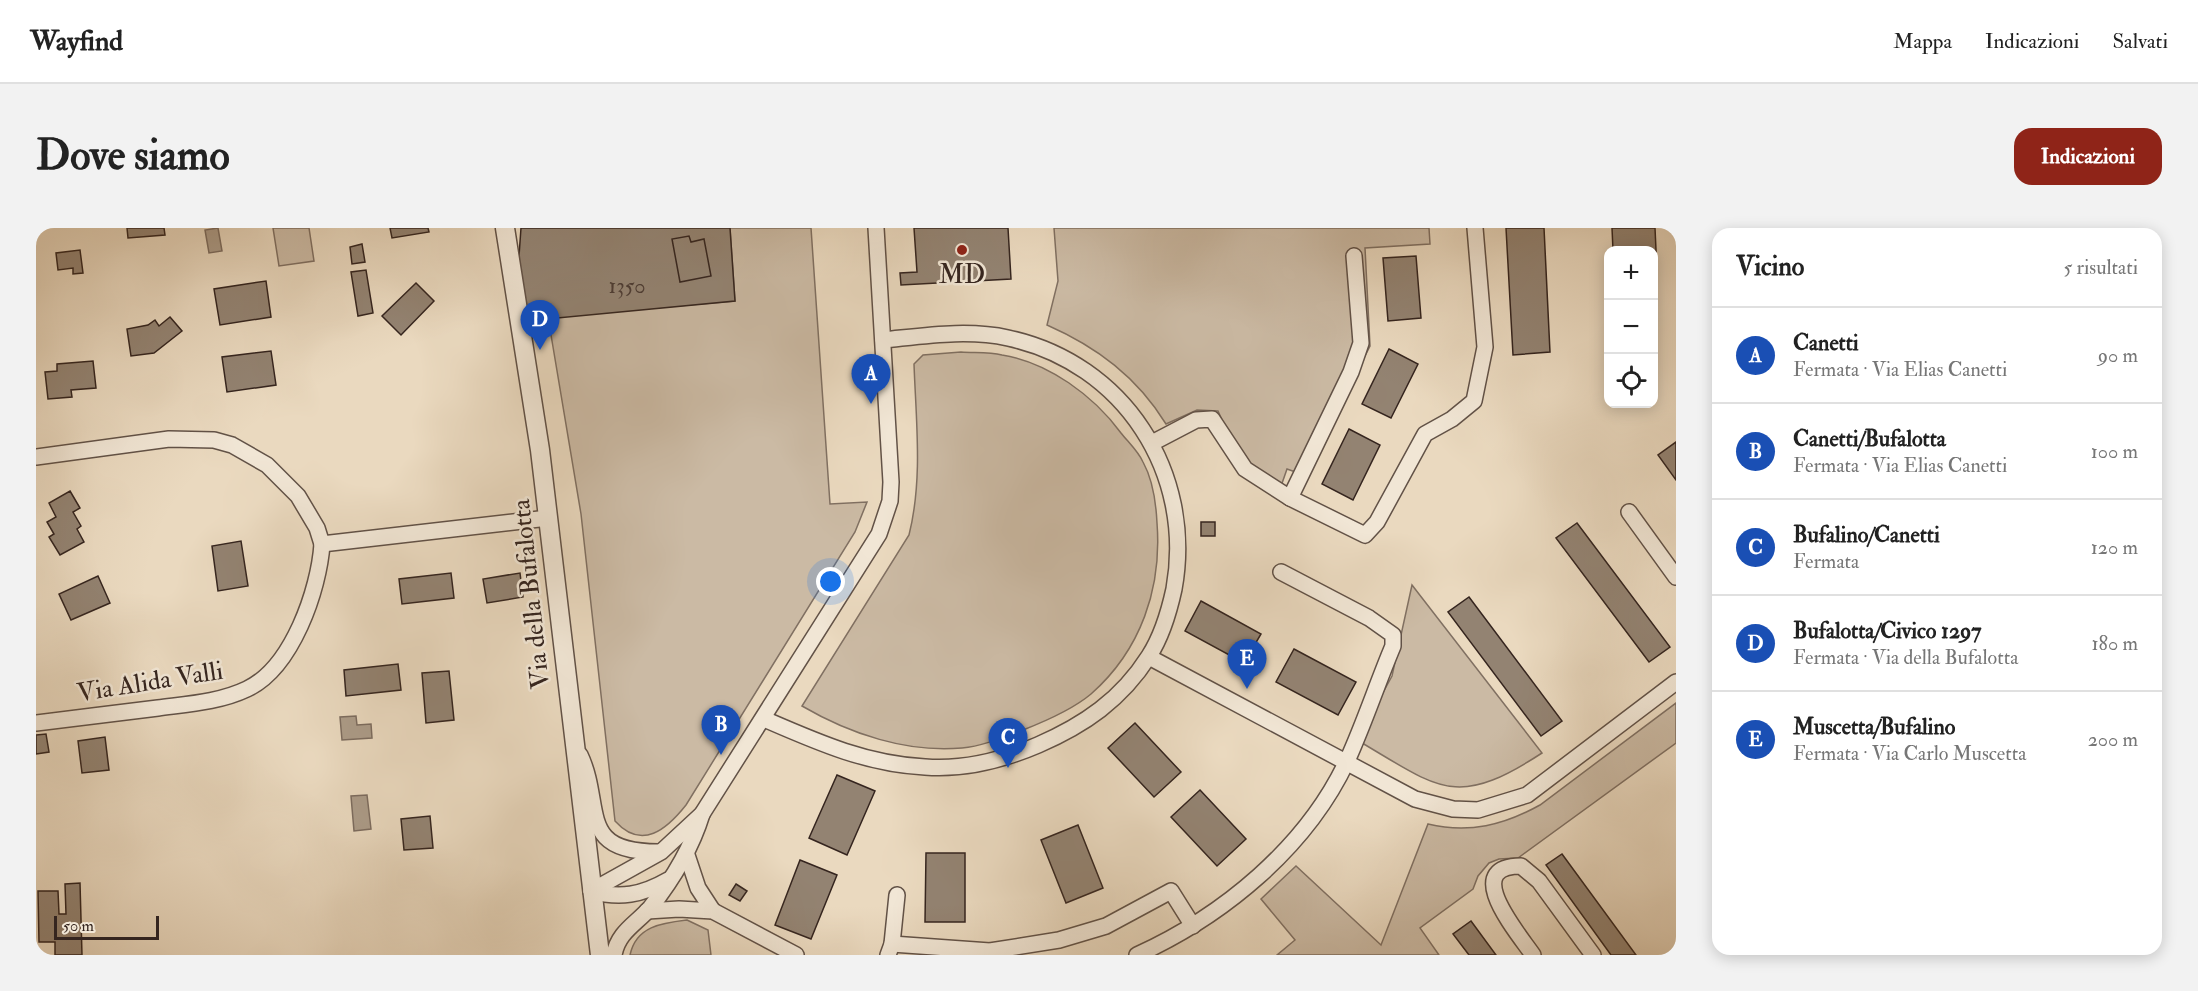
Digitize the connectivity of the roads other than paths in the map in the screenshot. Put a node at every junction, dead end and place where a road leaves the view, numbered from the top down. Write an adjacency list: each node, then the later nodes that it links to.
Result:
1 (505, 228): 10 (street, Via della Bufalotta)
2 (876, 228): 5 (street)
3 (1475, 228): 8 (street)
4 (1354, 256): 8 (street)
5 (883, 340): 6 (street); 16 (street)
6 (1152, 443): 8 (street); 14 (street)
7 (36, 457): 11 (street)
8 (1290, 498)
9 (1629, 512): 13 (street)
10 (548, 518): 11 (street); 18 (street, Via della Bufalotta)
11 (322, 544): 17 (street, Via Alida Valli)
12 (1281, 572): 19 (street)
13 (1676, 577)
14 (1149, 657): 16 (street); 19 (street)
15 (1676, 682): 19 (street)
16 (764, 719): 20 (street)
17 (36, 723)
18 (573, 743): 21 (street); 24 (street, Via della Bufalotta)
19 (1346, 762): 28 (street)
20 (702, 814): 21 (street); 22 (street)
21 (661, 852): 24 (street)
22 (687, 855): 23 (street); 27 (street)
23 (674, 876): 24 (street); 26 (street)
24 (591, 891): 30 (street, Via della Bufalotta)
25 (897, 895): 29 (street)
26 (647, 911): 27 (street); 31 (street)
27 (713, 911): 32 (street)
28 (1192, 926): 29 (street); 33 (street)
29 (890, 950)
30 (600, 955)
31 (614, 955)
32 (796, 955)
33 (1137, 955)
34 (1533, 955): 35 (street)
35 (1593, 955)

